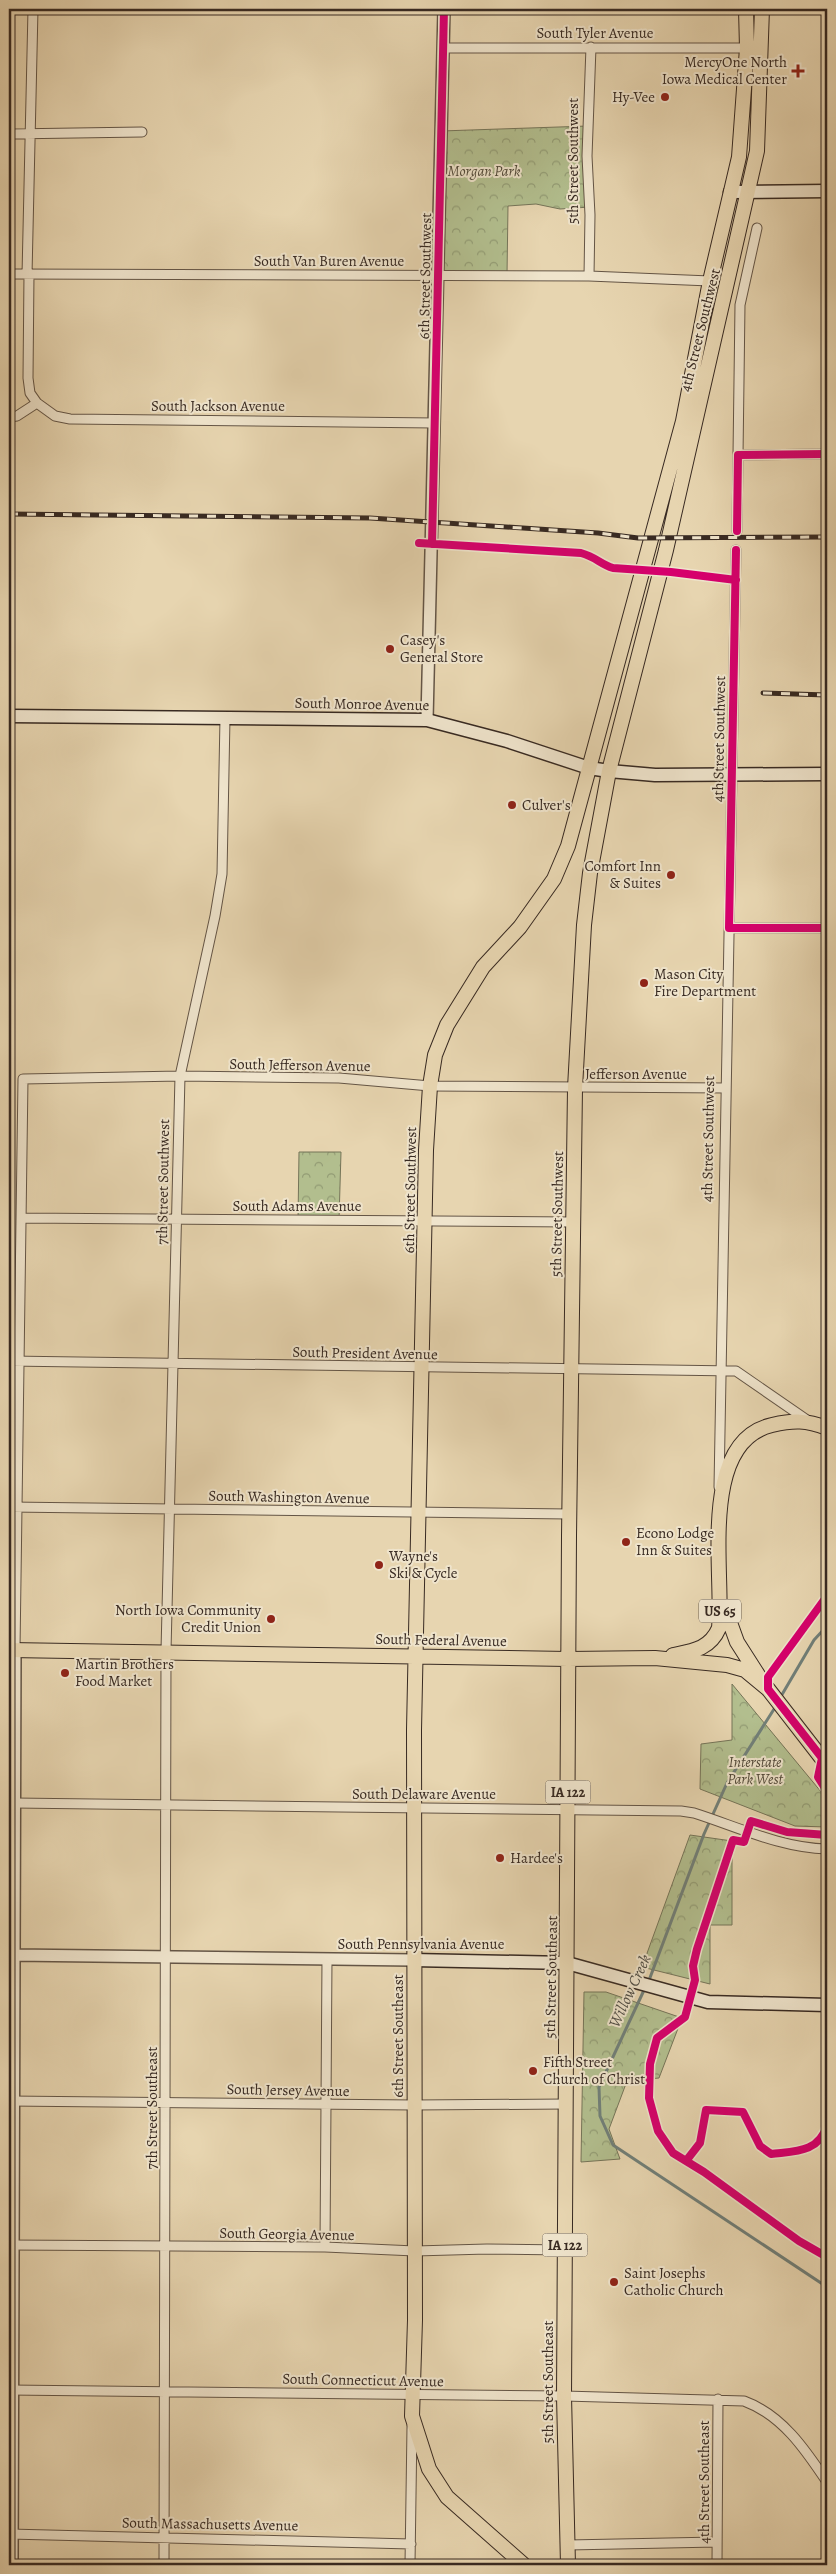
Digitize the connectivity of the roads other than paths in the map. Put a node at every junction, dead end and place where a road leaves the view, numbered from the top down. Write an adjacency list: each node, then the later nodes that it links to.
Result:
1 (33, 9): 10 (street)
2 (444, 9): 6 (street, 6th Street Southwest)
3 (746, 9): 7 (main road, 4th Street Southwest)
4 (762, 9): 13 (main road, 4th Street Southwest)
5 (591, 47): 6 (street, South Tyler Avenue); 7 (street, South Tyler Avenue); 18 (street, 5th Street Southwest)
6 (443, 48): 17 (street, 6th Street Southwest)
7 (747, 48): 12 (main road, 4th Street Southwest)
8 (142, 132): 10 (street)
9 (9, 134): 10 (street)
10 (30, 134): 16 (street)
11 (827, 191): 13 (main road)
12 (730, 192): 13 (main road); 19 (main road, 4th Street Southwest)
13 (748, 192): 31 (main road, 4th Street Southwest)
14 (757, 228): 24 (street)
15 (9, 274): 16 (street, South Van Buren Avenue)
16 (28, 274): 17 (street, South Van Buren Avenue); 20 (street)
17 (439, 276): 18 (street, South Van Buren Avenue); 22 (street, 6th Street Southwest)
18 (589, 276): 19 (street, South Van Buren Avenue)
19 (710, 280): 30 (main road, 4th Street Southwest)
20 (37, 403): 21 (street); 22 (street, South Jackson Avenue)
21 (9, 417)
22 (435, 423): 29 (street, 6th Street Southwest)
23 (827, 454): 24 (street)
24 (738, 455): 25 (street)
25 (737, 531)
26 (736, 550): 33 (street, 4th Street Southwest)
27 (9, 716): 28 (main road, South Monroe Avenue)
28 (225, 718): 29 (main road, South Monroe Avenue); 36 (street, 7th Street Southwest)
29 (428, 720): 30 (main road, South Monroe Avenue)
30 (589, 768): 31 (main road, South Monroe Avenue); 37 (main road, 6th Street Southwest)
31 (609, 771): 33 (main road, South Monroe Avenue); 38 (main road, 5th Street Southwest)
32 (827, 774): 33 (main road, South Monroe Avenue)
33 (732, 775): 34 (street, 4th Street Southwest)
34 (729, 928): 35 (street); 39 (street, 4th Street Southwest)
35 (827, 928)
36 (180, 1076): 37 (street, South Jefferson Avenue); 40 (street, South Jefferson Avenue); 41 (street, 7th Street Southwest)
37 (430, 1086): 38 (street, South Jefferson Avenue); 42 (main road, 6th Street Southwest)
38 (576, 1088): 39 (street, Jefferson Avenue); 43 (main road, 5th Street Southwest)
39 (726, 1088): 49 (street, 4th Street Southwest)
40 (21, 1218): 41 (street, South Adams Avenue); 45 (street)
41 (176, 1219): 42 (street, South Adams Avenue); 46 (street, 7th Street Southwest)
42 (426, 1220): 43 (street, South Adams Avenue); 47 (main road, 6th Street Southwest)
43 (572, 1222): 48 (main road, 5th Street Southwest)
44 (9, 1361): 45 (street, South President Avenue)
45 (19, 1361): 46 (street, South President Avenue); 52 (street)
46 (173, 1362): 47 (street, South President Avenue); 53 (street, 7th Street Southwest)
47 (422, 1368): 48 (street, South President Avenue); 54 (main road, 6th Street Southwest)
48 (570, 1370): 49 (street, South President Avenue); 55 (main road, 5th Street Southwest)
49 (720, 1371): 50 (street); 56 (street, 4th Street Southwest)
50 (807, 1420): 51 (main road); 56 (main road, US 65)
51 (827, 1428)
52 (13, 1507): 53 (street, South Washington Avenue); 58 (street)
53 (169, 1509): 54 (street, South Washington Avenue); 59 (street, 7th Street Southwest)
54 (418, 1513): 55 (street, South Washington Avenue); 60 (main road, 6th Street Southwest)
55 (569, 1514): 62 (main road, 5th Street Southwest)
56 (718, 1520): 57 (main road, US 65)
57 (719, 1590): 61 (main road, US 65); 63 (main road)
58 (12, 1650): 59 (main road, South Federal Avenue); 65 (street)
59 (166, 1651): 60 (main road, South Federal Avenue); 66 (street, 7th Street Southeast)
60 (414, 1656): 62 (main road, South Federal Avenue); 67 (main road, 6th Street Southeast)
61 (655, 1658): 62 (main road, South Federal Avenue / US 65); 63 (main road, South Federal Avenue / US 65)
62 (568, 1659): 68 (main road, 5th Street Southeast / IA 122)
63 (768, 1688): 64 (main road, South Federal Avenue / US 65)
64 (825, 1761)
65 (14, 1803): 66 (street, South Delaware Avenue); 70 (street)
66 (166, 1805): 67 (street, South Delaware Avenue); 71 (street, 7th Street Southeast)
67 (414, 1807): 68 (street, South Delaware Avenue); 73 (main road, 6th Street Southeast)
68 (568, 1808): 69 (street, South Delaware Avenue); 74 (main road, 5th Street Southeast / IA 122)
69 (827, 1850)
70 (11, 1955): 71 (street, South Pennsylvania Avenue); 76 (street)
71 (166, 1957): 72 (street, South Pennsylvania Avenue); 77 (street, 7th Street Southeast)
72 (327, 1959): 73 (street, South Pennsylvania Avenue); 78 (street)
73 (413, 1960): 74 (main road, South Pennsylvania Avenue); 80 (main road, 6th Street Southeast)
74 (567, 1963): 75 (main road, South Pennsylvania Avenue); 79 (main road, 5th Street Southeast / IA 122)
75 (827, 2005)
76 (11, 2101): 77 (street, South Jersey Avenue); 81 (street)
77 (165, 2102): 78 (street, South Jersey Avenue); 82 (street, 7th Street Southeast)
78 (326, 2104): 80 (street, South Jersey Avenue); 83 (street)
79 (566, 2104): 80 (street, South Jersey Avenue); 84 (main road, 5th Street Southeast / IA 122)
80 (414, 2105): 85 (main road, 6th Street Southeast)
81 (11, 2245): 82 (street, South Georgia Avenue); 86 (street)
82 (165, 2246): 83 (street, South Georgia Avenue); 87 (street, 7th Street Southeast)
83 (326, 2247): 85 (street, South Georgia Avenue)
84 (565, 2250): 85 (street, South Georgia Avenue); 89 (main road, 5th Street Southeast / IA 122)
85 (415, 2251): 88 (main road, 6th Street Southeast)
86 (11, 2390): 87 (street, South Connecticut Avenue); 93 (street)
87 (165, 2392): 88 (street, South Connecticut Avenue); 94 (street, 7th Street Southeast)
88 (412, 2394): 89 (street, South Connecticut Avenue); 91 (main road, 6th Street Southeast)
89 (564, 2396): 90 (street, South Connecticut Avenue); 97 (main road, 5th Street Southeast / IA 122)
90 (718, 2399): 92 (street, South Connecticut Avenue); 95 (street, 4th Street Southeast)
91 (412, 2416): 96 (street, 6th Street Southeast); 101 (main road, 6th Street Southeast)
92 (827, 2482)
93 (10, 2534): 94 (street, South Massachusetts Avenue); 98 (street)
94 (164, 2536): 96 (street, South Massachusetts Avenue); 99 (street, 7th Street Southeast)
95 (717, 2542): 97 (street); 103 (street, 4th Street Southeast)
96 (410, 2544): 100 (street, 6th Street Southeast)
97 (568, 2545): 102 (main road, 5th Street Southeast / IA 122)
98 (12, 2565)
99 (164, 2565)
100 (410, 2565)
101 (524, 2565)
102 (568, 2565)
103 (717, 2565)

